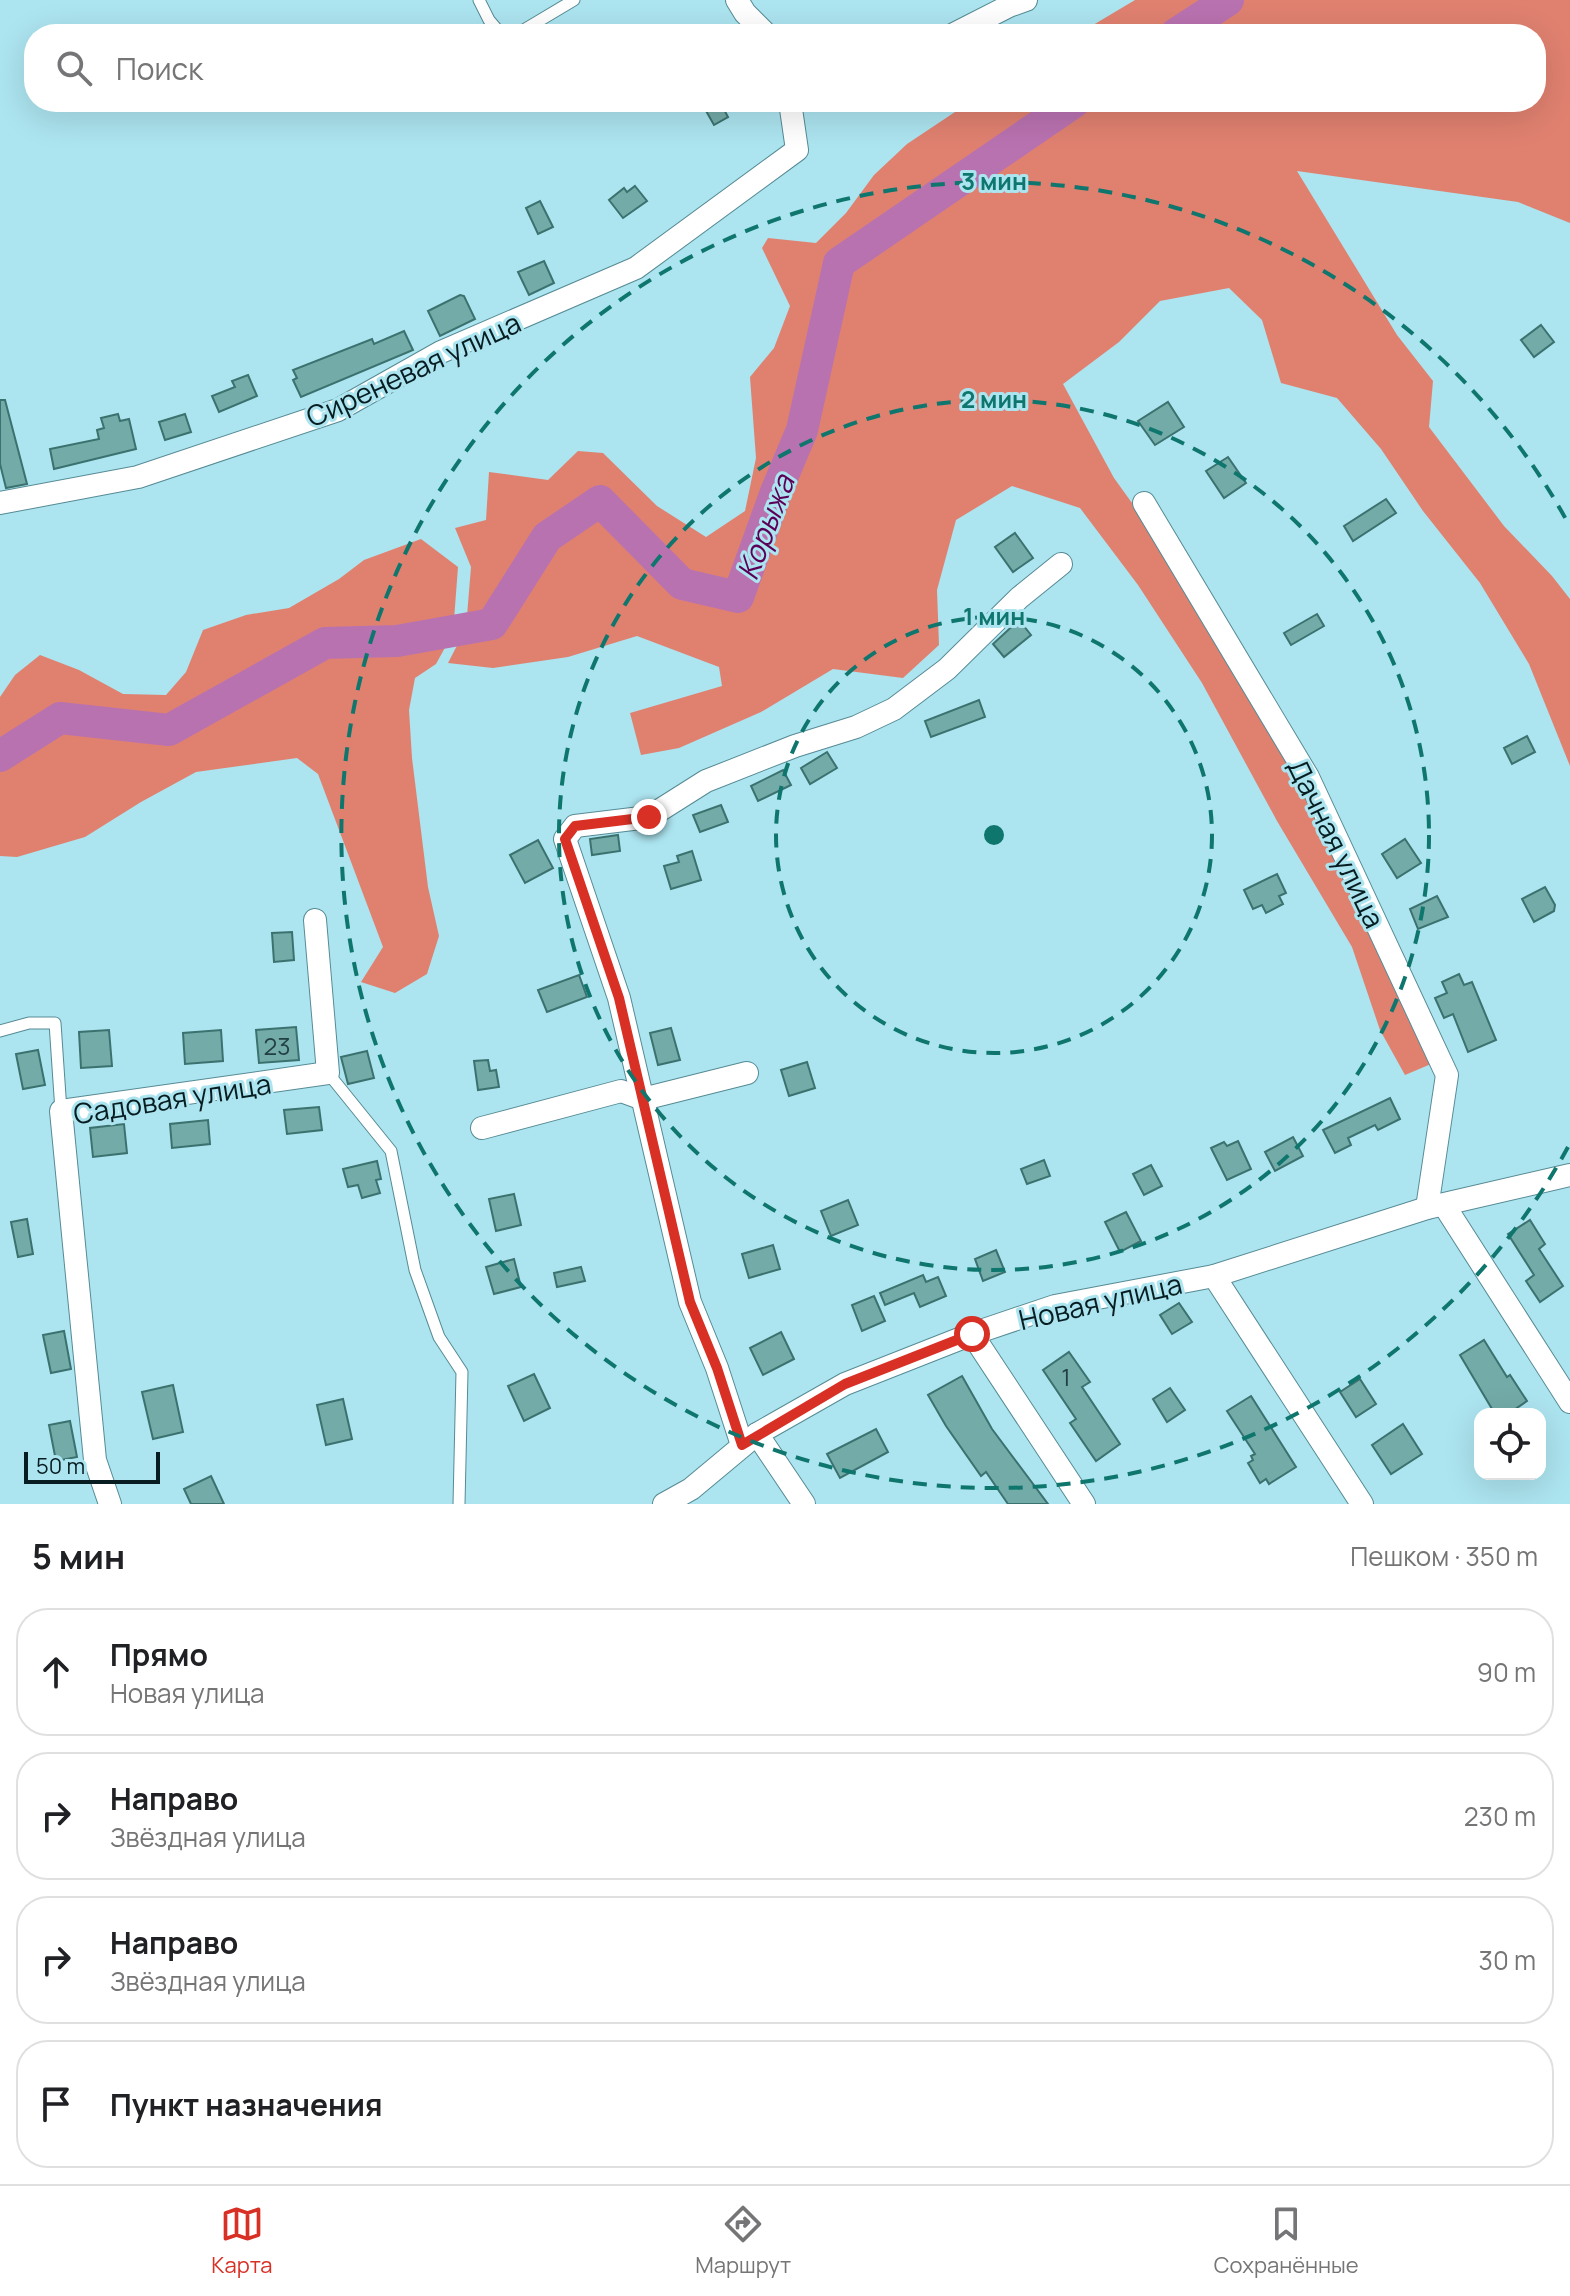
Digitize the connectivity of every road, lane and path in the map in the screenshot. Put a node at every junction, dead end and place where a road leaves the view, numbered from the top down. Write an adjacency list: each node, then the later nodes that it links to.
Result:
1 (479, 0): 6 (lane)
2 (574, 0): 7 (lane)
3 (737, 0): 8 (street)
4 (1026, 0): 5 (street)
5 (997, 6): 9 (street)
6 (493, 24)
7 (534, 24)
8 (756, 24)
9 (969, 24)
10 (791, 112): 11 (street, Сиреневая улица)
11 (0, 503)
12 (1144, 503): 22 (street, Дачная улица)
13 (1061, 564): 18 (street)
14 (315, 920): 16 (street)
15 (0, 1031): 19 (lane)
16 (328, 1073): 19 (street, Садовая улица); 28 (lane)
17 (747, 1073): 18 (street)
18 (643, 1099): 20 (street); 26 (street)
19 (61, 1111): 27 (street, Садовая улица)
20 (482, 1128)
21 (1570, 1175): 22 (street, Новая улица)
22 (1435, 1206): 23 (street, Новая улица); 25 (street)
23 (1214, 1276): 24 (street, Новая улица); 32 (street)
24 (972, 1334): 26 (street, Новая улица); 31 (street)
25 (1570, 1402)
26 (749, 1440): 29 (street, Новая улица); 30 (street)
27 (110, 1504)
28 (459, 1504)
29 (664, 1504)
30 (804, 1504)
31 (1084, 1504)
32 (1362, 1504)

